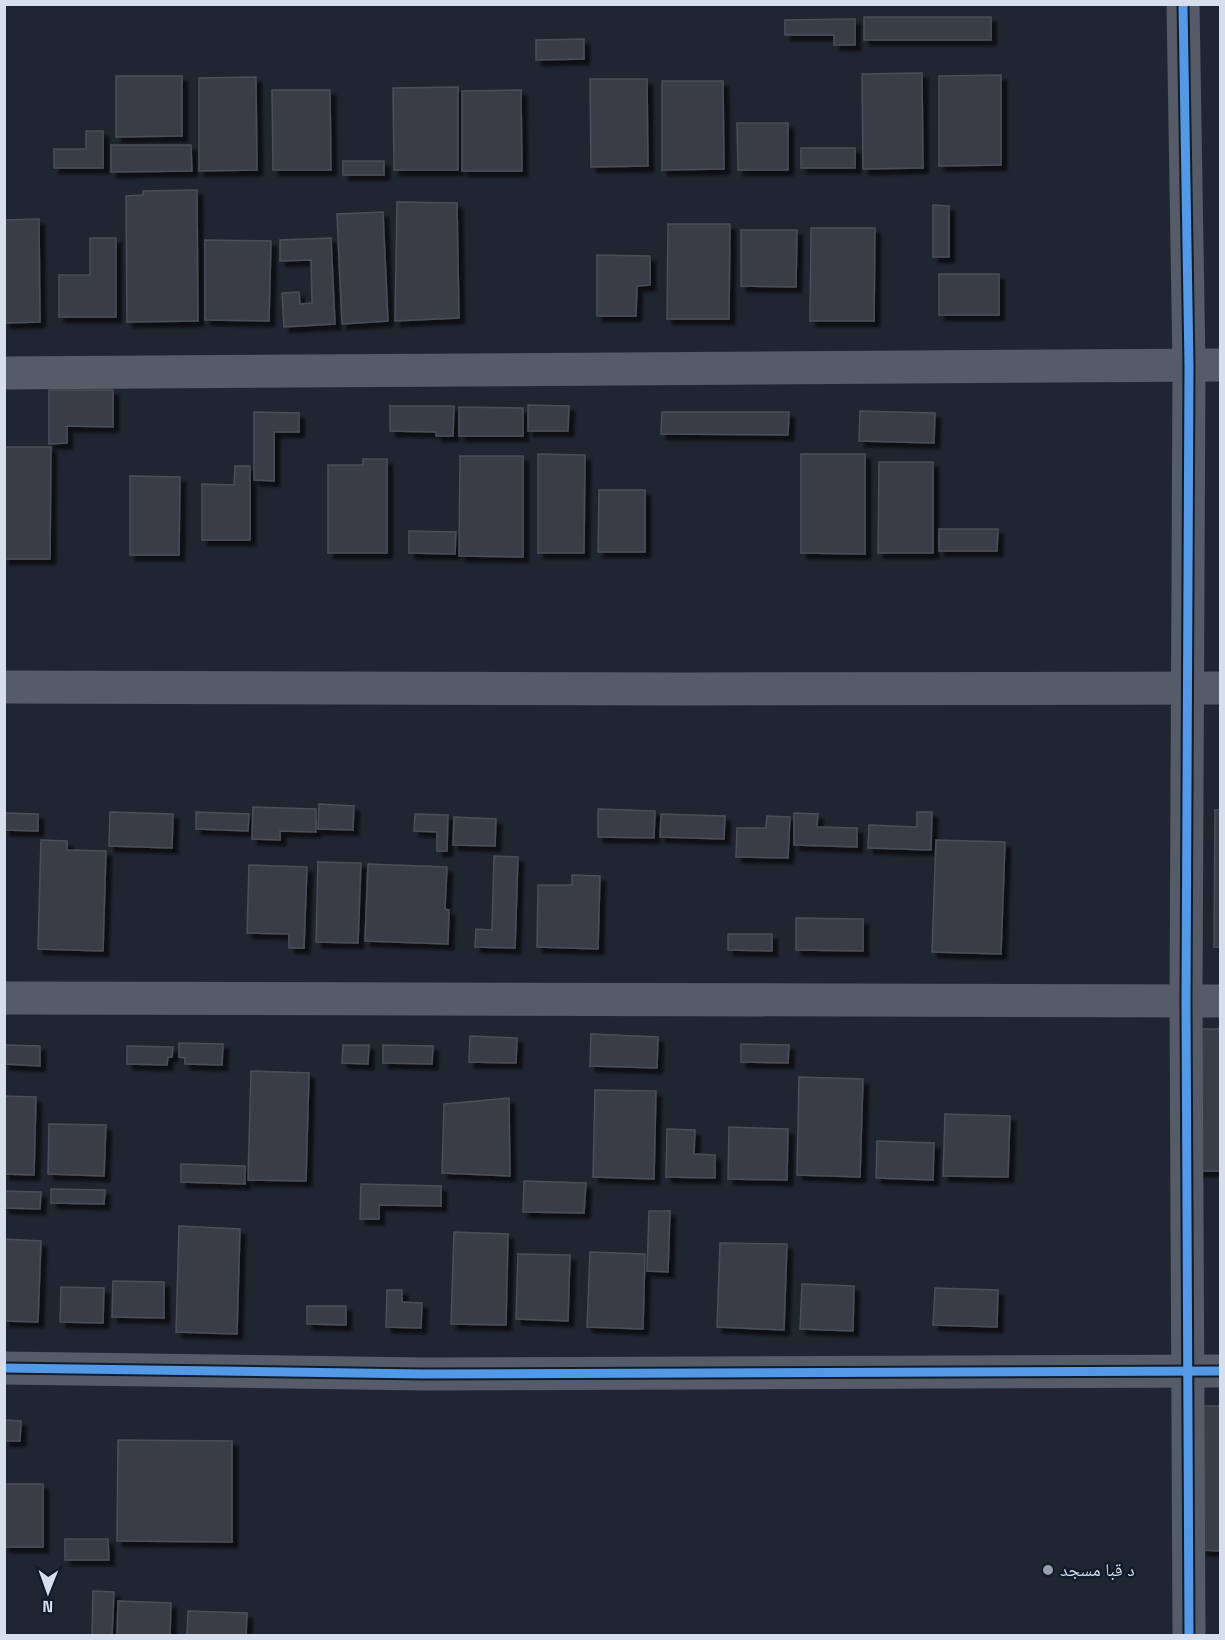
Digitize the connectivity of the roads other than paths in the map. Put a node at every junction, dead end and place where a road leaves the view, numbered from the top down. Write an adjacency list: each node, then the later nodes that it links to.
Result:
1 (1183, 4): 2 (street)
2 (1205, 365): 3 (street); 5 (street)
3 (4, 373)
4 (4, 687): 5 (street)
5 (1188, 688): 6 (street); 8 (street)
6 (1221, 688)
7 (4, 998): 8 (street)
8 (1186, 1001): 9 (street); 11 (street)
9 (1221, 1001)
10 (4, 1368): 11 (street)
11 (1187, 1371): 12 (street); 13 (street)
12 (1221, 1371)
13 (1189, 1635)

